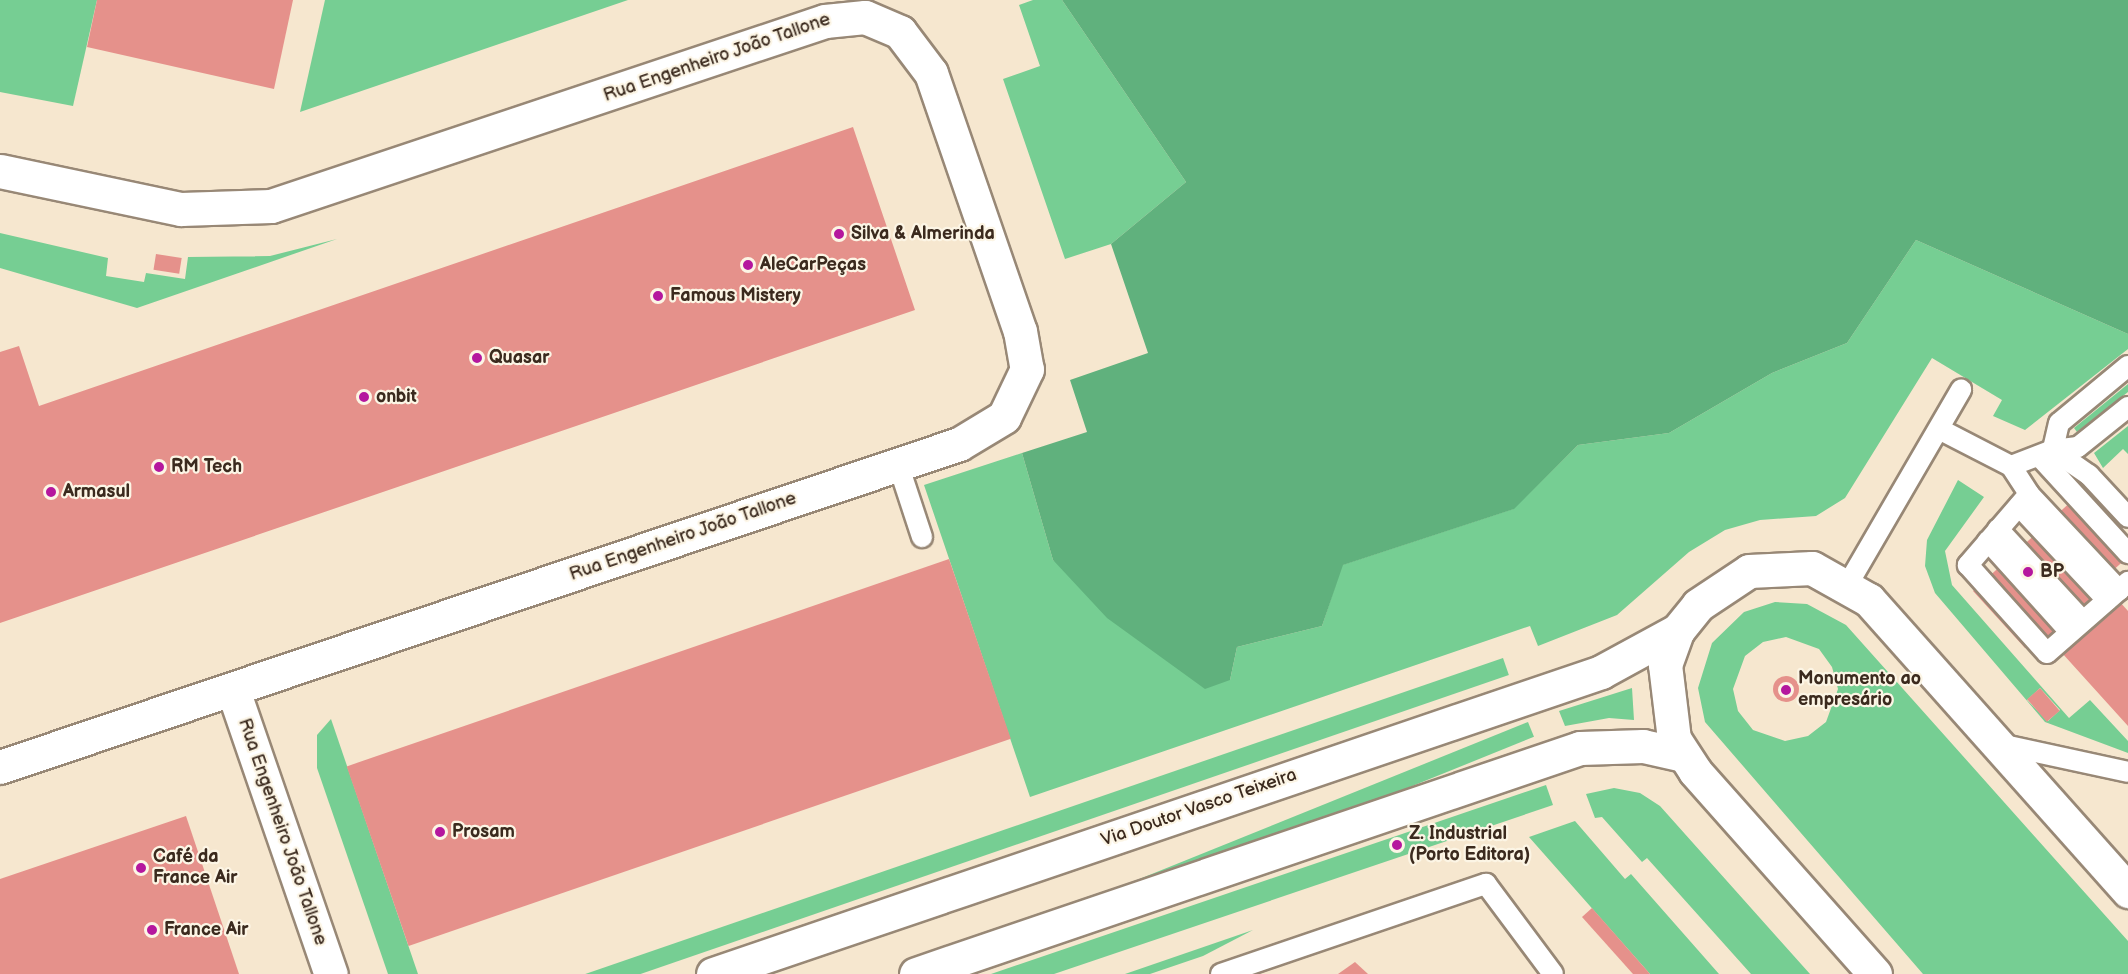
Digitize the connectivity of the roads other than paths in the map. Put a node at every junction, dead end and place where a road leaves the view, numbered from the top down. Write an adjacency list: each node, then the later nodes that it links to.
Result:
1 (0, 171): 7 (main road, Rua Engenheiro João Tallone)
2 (2128, 366): 6 (lane)
3 (1961, 390): 5 (lane)
4 (2128, 407): 6 (lane)
5 (1939, 429): 8 (lane); 14 (lane)
6 (2046, 453): 8 (lane); 10 (lane); 13 (lane)
7 (898, 464): 12 (lane); 18 (main road, Rua Engenheiro João Tallone)
8 (2012, 466): 9 (lane)
9 (2024, 500): 11 (lane); 15 (lane)
10 (2128, 518)
11 (1993, 535): 16 (lane); 16 (lane)
12 (922, 537)
13 (2128, 553)
14 (1848, 584): 17 (main road); 19 (main road)
15 (2118, 591): 16 (lane)
16 (2077, 626)
17 (1678, 630): 20 (main road); 25 (main road, Via Doutor Vasco Teixeira)
18 (233, 690): 21 (main road, Rua Engenheiro João Tallone); 24 (main road, Rua Engenheiro João Tallone)
19 (1998, 744): 22 (lane); 23 (main road)
20 (1684, 755): 26 (main road); 29 (main road)
21 (0, 767)
22 (2128, 772)
23 (2128, 891)
24 (331, 974)
25 (713, 974)
26 (916, 974)
27 (1221, 974): 28 (lane)
28 (1553, 974)
29 (1875, 974)

